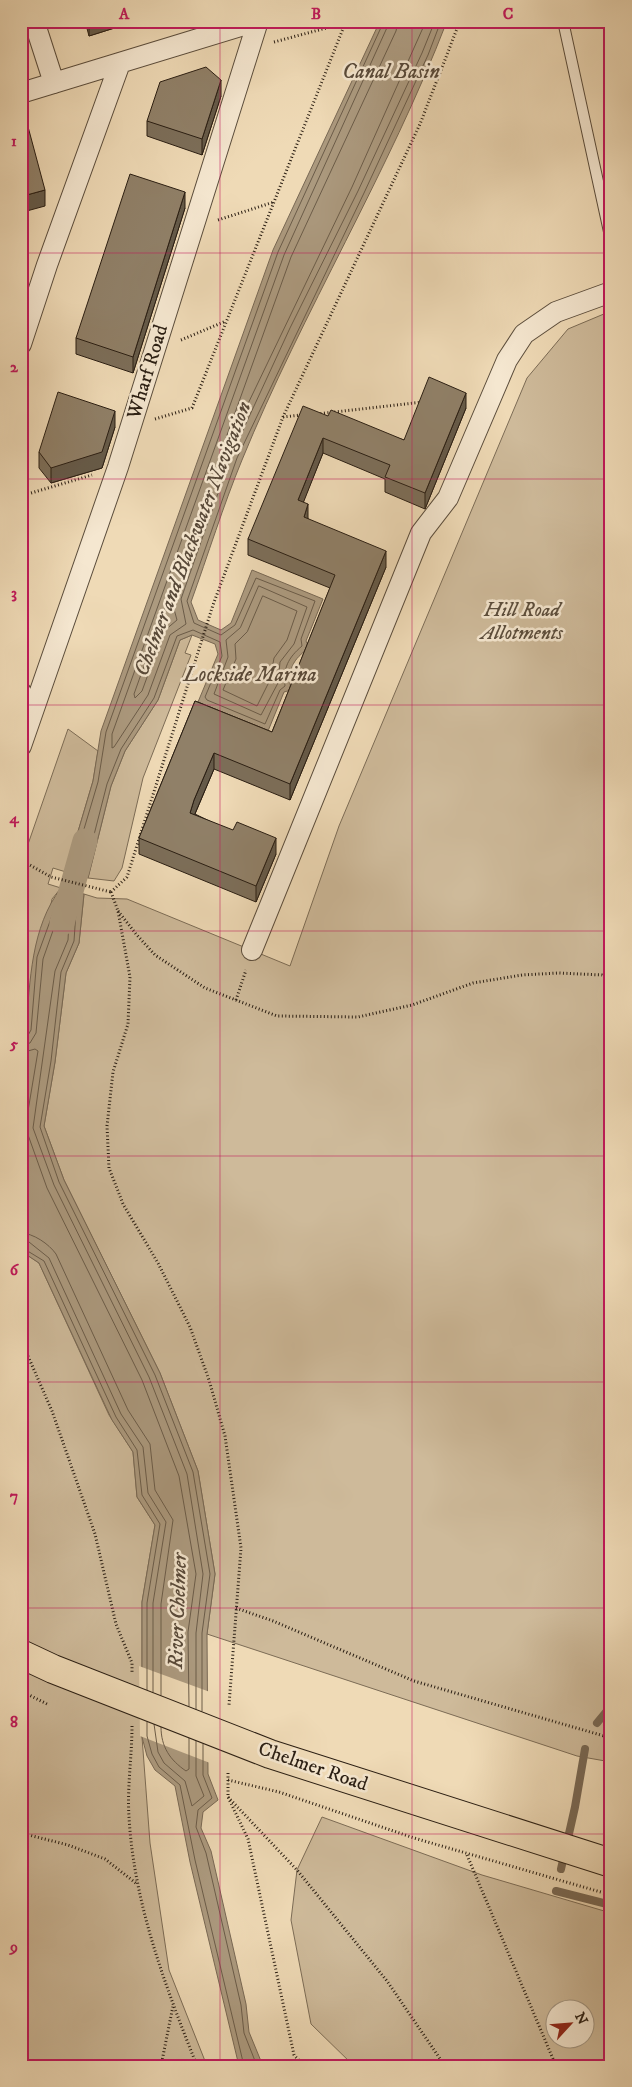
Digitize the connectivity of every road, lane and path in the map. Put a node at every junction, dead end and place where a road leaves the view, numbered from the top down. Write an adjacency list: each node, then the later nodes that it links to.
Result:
1 (34, 21): 8 (street)
2 (257, 21): 6 (street, Wharf Road); 7 (street, Wharf Road)
3 (460, 21): 20 (path)
4 (562, 21): 12 (lane)
5 (346, 22): 6 (path); 10 (path)
6 (249, 49): 11 (street, Wharf Road)
7 (120, 63): 8 (street, Wharf Road); 15 (street)
8 (54, 83): 9 (street, Wharf Road)
9 (21, 93)
10 (274, 202): 11 (path); 14 (path)
11 (193, 227): 16 (street, Wharf Road)
12 (611, 241)
13 (611, 292): 30 (street)
14 (226, 321): 16 (path); 21 (path)
15 (21, 344)
16 (155, 351): 21 (street, Wharf Road)
17 (426, 402): 18 (path)
18 (312, 414)
19 (302, 415): 20 (path)
20 (283, 417): 28 (path)
21 (131, 426): 22 (street, Wharf Road)
22 (118, 467): 23 (path); 25 (street, Wharf Road)
23 (21, 496)
24 (21, 692): 25 (street)
25 (30, 720): 26 (street, Wharf Road)
26 (21, 746)
27 (21, 860): 28 (path)
28 (111, 892): 29 (path)
29 (118, 911): 32 (path); 34 (path)
30 (252, 950): 32 (path)
31 (611, 979): 32 (path)
32 (236, 1000)
33 (21, 1340): 36 (path)
34 (236, 1608): 39 (path); 41 (path)
35 (21, 1654): 47 (main road, Chelmer Road, bridge)
36 (132, 1673)
37 (21, 1691): 38 (path)
38 (49, 1705)
39 (229, 1705)
40 (132, 1723): 48 (path)
41 (611, 1738)
42 (228, 1773): 43 (path)
43 (228, 1780): 44 (path); 46 (path)
44 (228, 1797): 53 (path); 54 (path)
45 (21, 1833): 48 (path)
46 (466, 1854): 49 (path); 55 (path)
47 (611, 1862)
48 (138, 1884): 50 (path)
49 (611, 1895)
50 (173, 2006): 51 (path); 52 (path)
51 (161, 2066)
52 (197, 2066)
53 (304, 2066)
54 (446, 2066)
55 (556, 2066)

